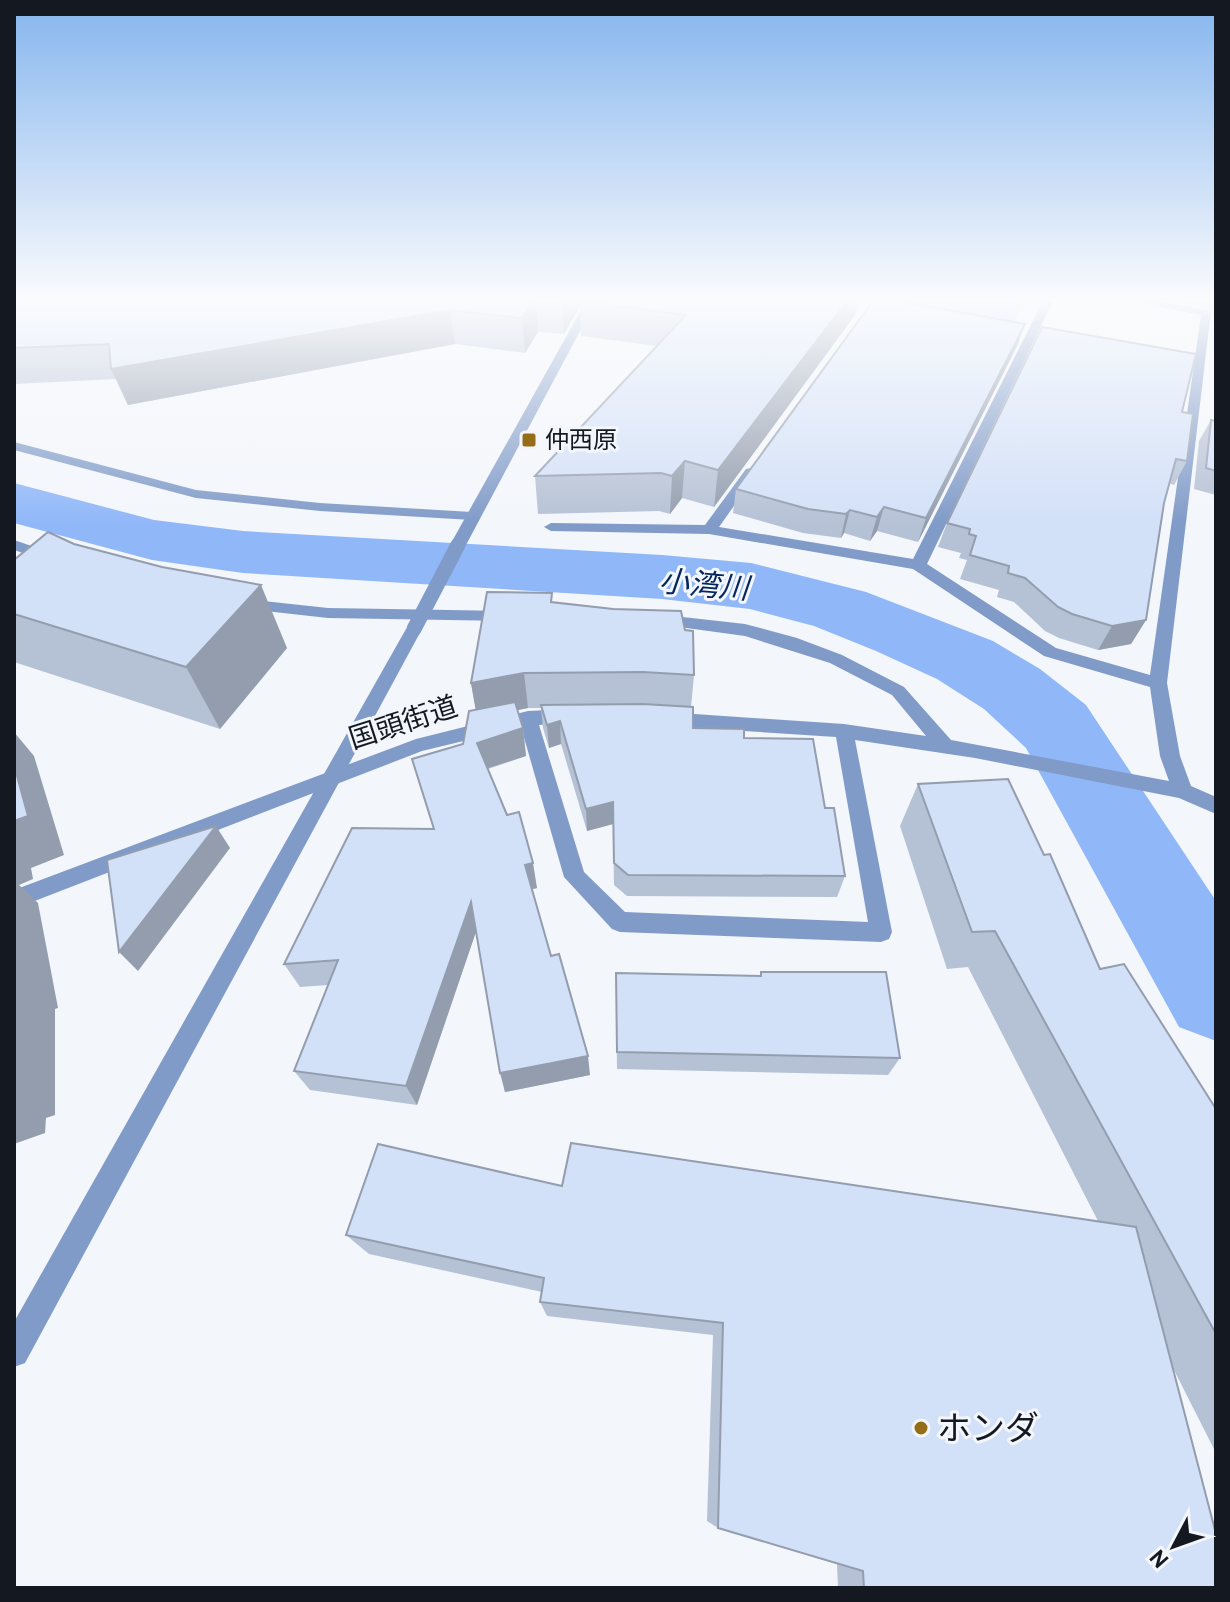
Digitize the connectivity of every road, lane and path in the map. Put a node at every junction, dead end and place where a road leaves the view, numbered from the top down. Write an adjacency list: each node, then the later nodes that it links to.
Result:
1 (550, 376): 6 (street)
2 (1011, 376): 11 (street)
3 (1200, 376): 15 (street)
4 (14, 446): 6 (street)
5 (763, 456): 8 (street)
6 (472, 516): 21 (street, bridge)
7 (551, 527): 8 (street)
8 (709, 530): 11 (street)
9 (14, 545): 10 (street)
10 (70, 563)
11 (918, 565): 15 (street)
12 (221, 600): 13 (street)
13 (520, 616)
14 (631, 618): 20 (street)
15 (1158, 683): 22 (street)
16 (583, 716): 18 (street, 国頭街道)
17 (642, 717): 19 (street)
18 (528, 718): 19 (street); 21 (street, 国頭街道)
19 (844, 731): 20 (street)
20 (945, 746): 22 (street)
21 (333, 775): 24 (street, 国頭街道); 25 (street)
22 (1183, 791): 23 (street)
23 (1216, 806)
24 (14, 900)
25 (14, 1352)

